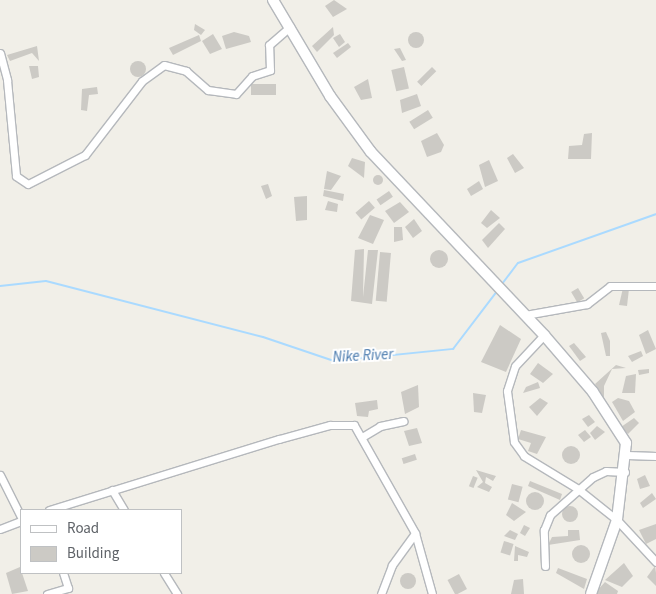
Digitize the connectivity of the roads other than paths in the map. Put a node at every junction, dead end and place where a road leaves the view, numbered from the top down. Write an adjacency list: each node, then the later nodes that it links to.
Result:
1 (273, 0): 2 (street)
2 (290, 27): 3 (street); 5 (street)
3 (0, 53)
4 (656, 286): 5 (street)
5 (521, 311): 6 (street)
6 (544, 335): 9 (street); 13 (street)
7 (403, 421): 8 (street)
8 (362, 437): 14 (street); 21 (street)
9 (627, 455): 10 (street); 11 (street)
10 (656, 456)
11 (625, 472): 13 (street); 18 (street)
12 (0, 475): 17 (street)
13 (578, 489): 18 (street); 23 (street)
14 (112, 490): 15 (street); 16 (street)
15 (52, 509)
16 (123, 509)
17 (20, 515)
18 (617, 520): 22 (street); 30 (street)
19 (20, 521): 20 (street)
20 (0, 528)
21 (415, 534): 28 (street); 29 (street)
22 (656, 562)
23 (545, 566)
24 (63, 574): 26 (street)
25 (165, 574): 27 (street)
26 (47, 594)
27 (177, 594)
28 (381, 594)
29 (432, 594)
30 (591, 594)

